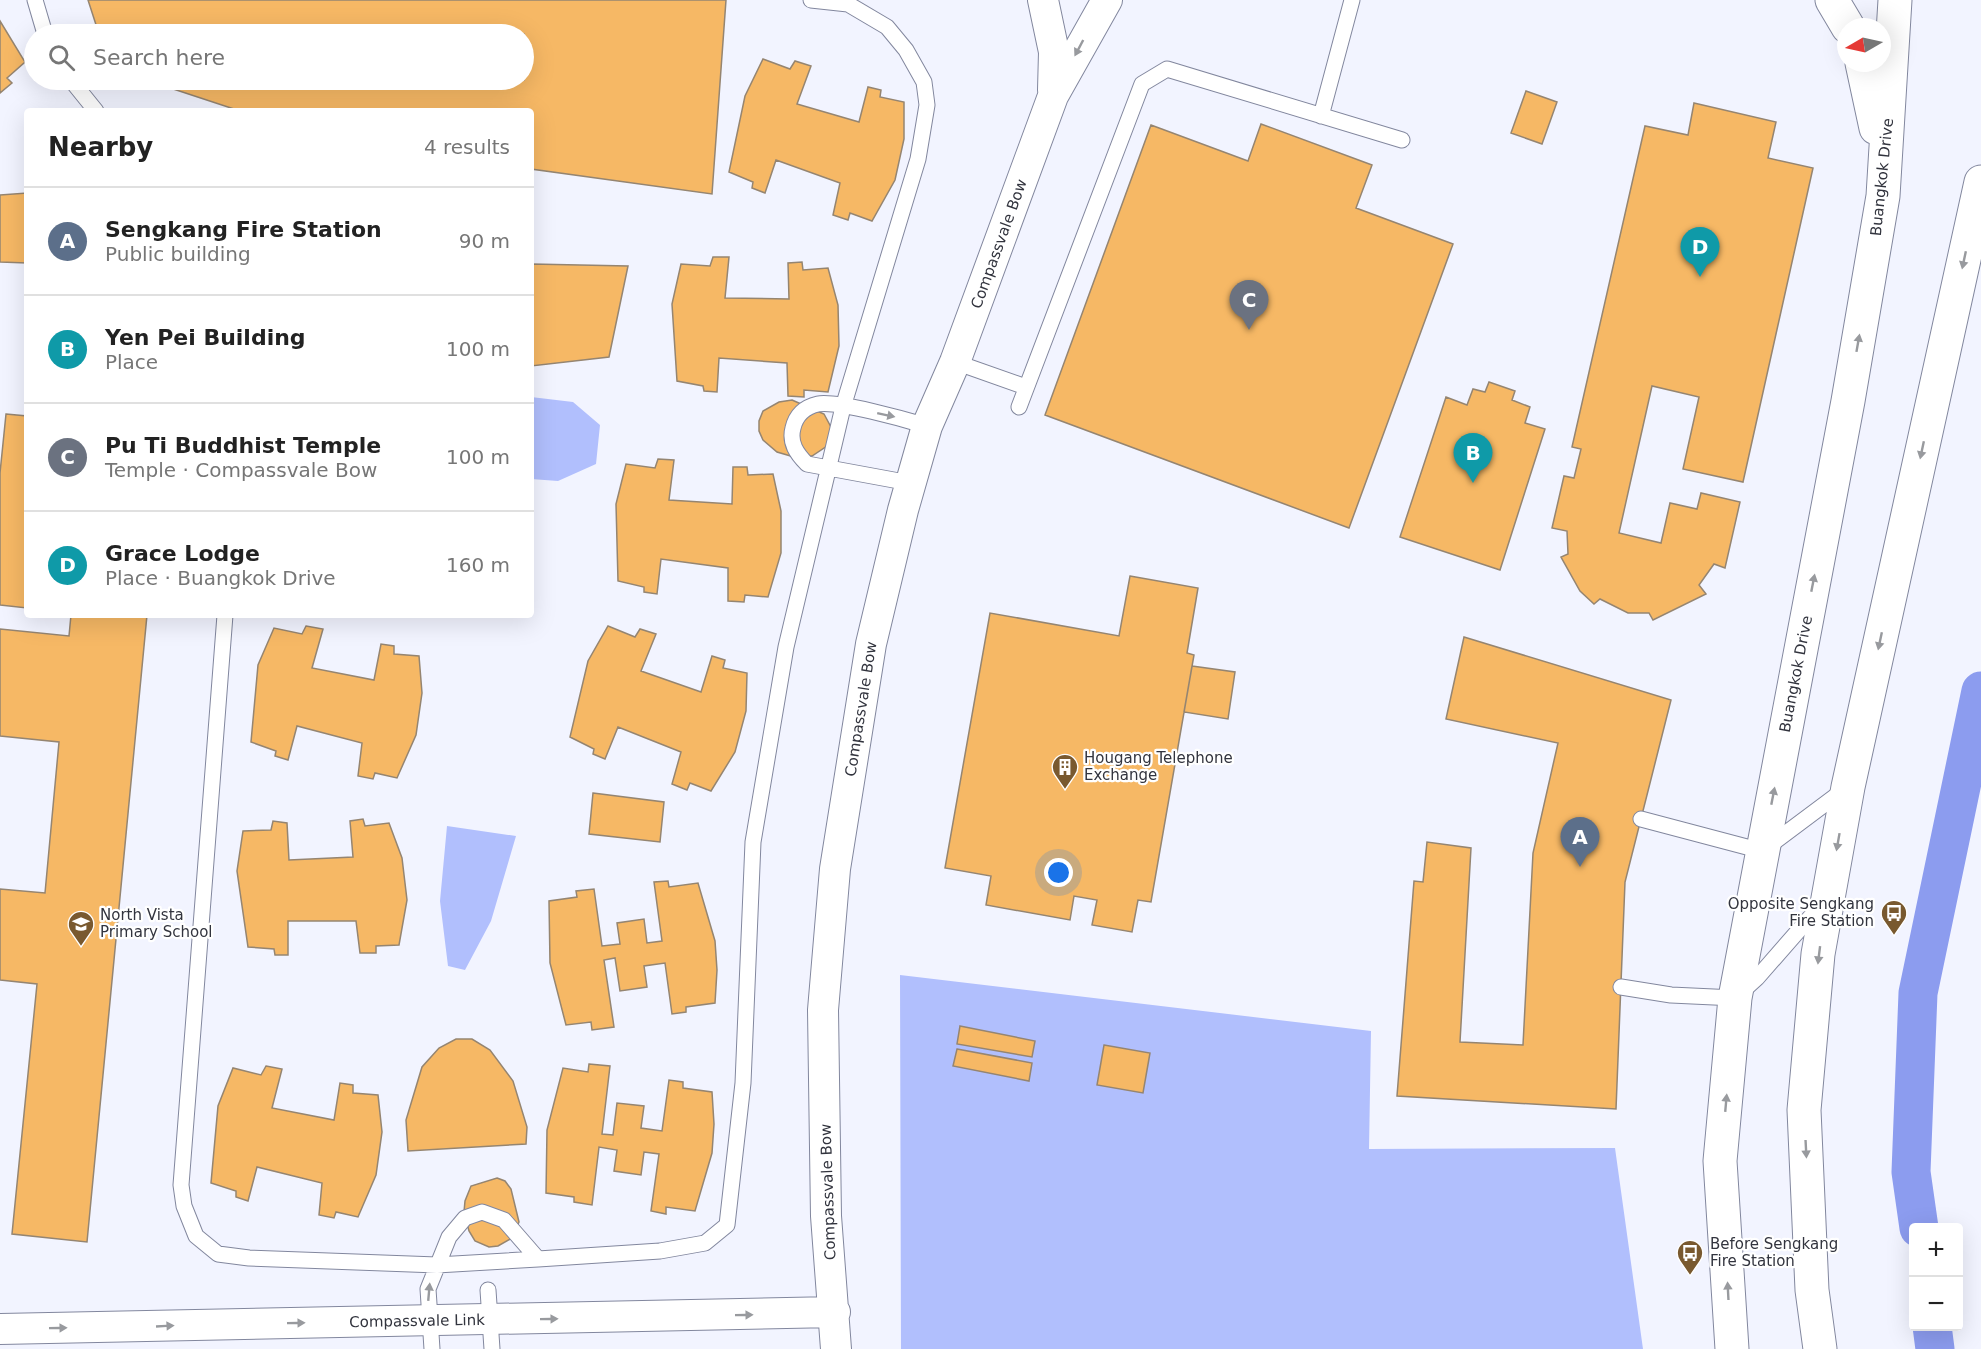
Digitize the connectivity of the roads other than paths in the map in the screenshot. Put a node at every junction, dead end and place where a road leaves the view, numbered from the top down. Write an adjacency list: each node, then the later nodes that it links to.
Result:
1 (35, 0): 9 (lane)
2 (811, 0): 20 (lane)
3 (1043, 0): 12 (street, Compassvale Bow)
4 (1107, 0): 12 (street, Compassvale Bow, one-way to 12)
5 (1352, 0): 14 (lane)
6 (1832, 0): 8 (main road)
7 (1895, 0): 17 (main road, Buangkok Drive)
8 (1843, 18)
9 (42, 24)
10 (1864, 72): 17 (main road)
11 (79, 90): 13 (lane)
12 (1053, 96): 18 (street, Compassvale Bow)
13 (94, 108)
14 (1321, 116): 15 (lane); 19 (lane)
15 (1402, 140)
16 (1981, 182): 26 (main road, one-way to 26)
17 (1883, 195): 28 (main road, Buangkok Drive, one-way to 17)
18 (955, 362): 19 (lane); 22 (street, Compassvale Bow)
19 (1026, 387): 21 (lane)
20 (843, 407): 22 (lane, one-way to 22); 23 (lane); 23 (lane)
21 (1019, 407)
22 (927, 426): 24 (street, Compassvale Bow)
23 (829, 469): 24 (lane); 32 (lane)
24 (910, 483): 35 (street, Compassvale Bow)
25 (225, 618): 33 (lane)
26 (1848, 787): 28 (lane); 29 (main road, one-way to 29)
27 (1641, 819): 28 (lane)
28 (1762, 851): 31 (main road, Buangkok Drive)
29 (1828, 897): 31 (lane); 41 (main road, one-way to 41)
30 (1621, 987): 31 (lane)
31 (1736, 998): 40 (main road, Buangkok Drive, one-way to 31)
32 (538, 1259): 33 (lane); 33 (lane)
33 (437, 1265): 38 (lane, one-way to 33)
34 (488, 1290): 37 (lane)
35 (835, 1312): 37 (street, Compassvale Link, one-way to 35); 39 (street, Compassvale Bow)
36 (0, 1329): 38 (street, Compassvale Link, one-way to 38)
37 (491, 1334): 38 (street, Compassvale Link)
38 (431, 1335)
39 (836, 1349)
40 (1732, 1349)
41 (1820, 1349)

